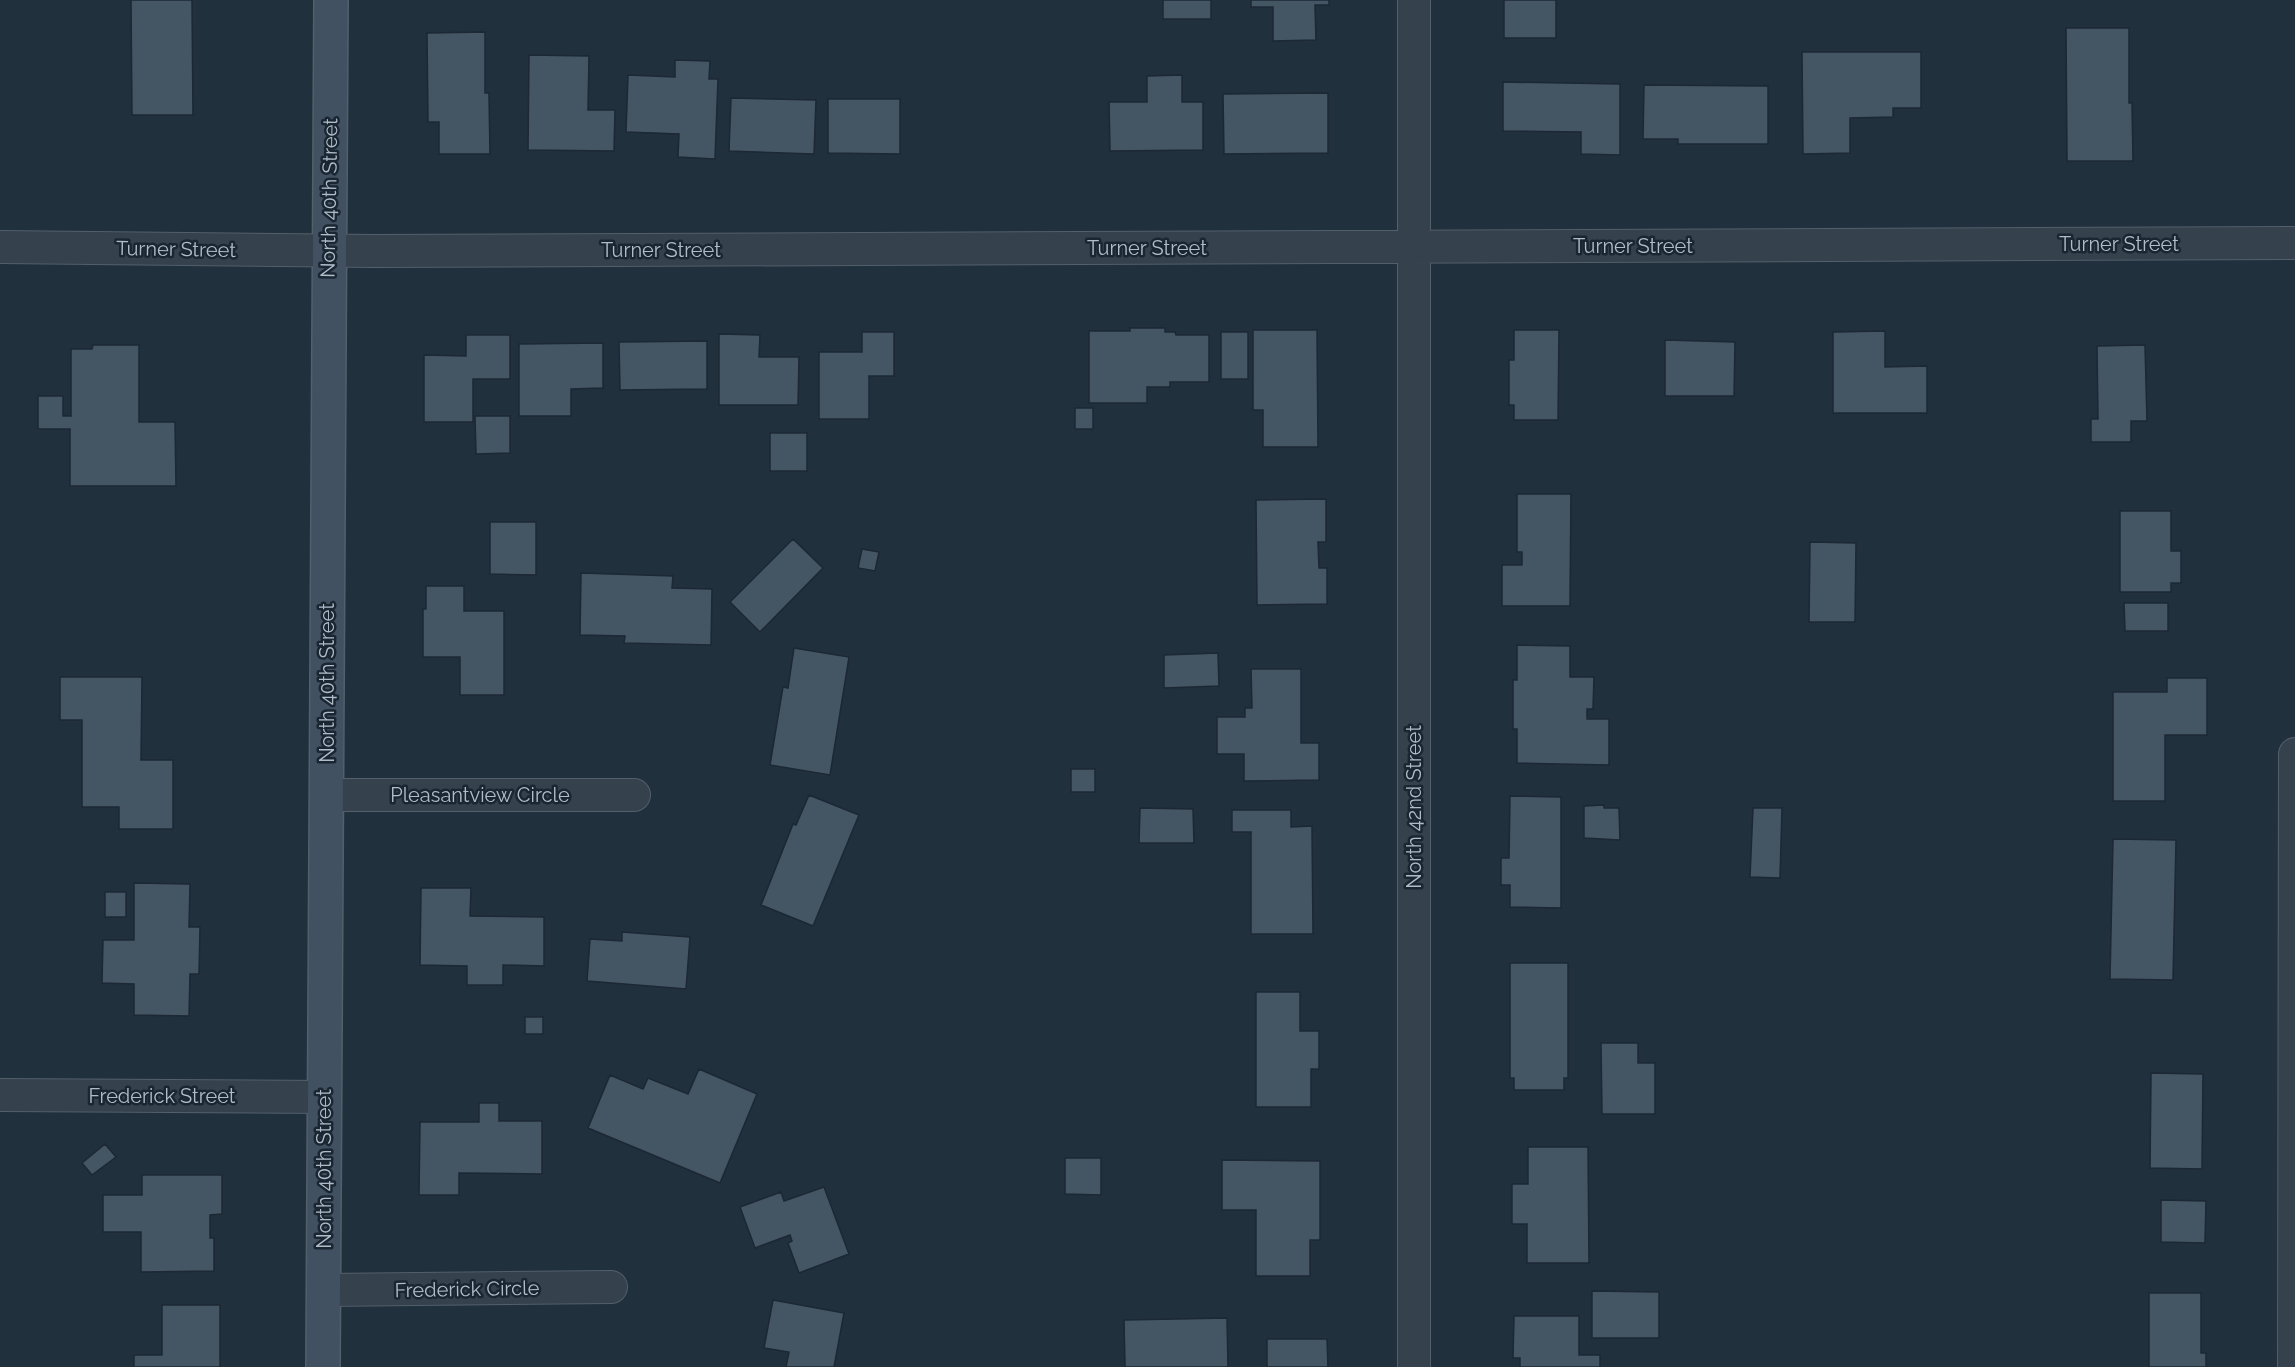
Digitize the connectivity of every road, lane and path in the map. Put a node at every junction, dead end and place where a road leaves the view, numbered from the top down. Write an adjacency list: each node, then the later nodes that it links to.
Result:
1 (331, 0): 6 (street, North 40th Street)
2 (1414, 0): 5 (street, North 42nd Street)
3 (2295, 243): 5 (street, Turner Street)
4 (0, 247): 6 (street, Turner Street)
5 (1414, 247): 6 (street, Turner Street); 15 (street, North 42nd Street)
6 (328, 250): 8 (street, North 40th Street)
7 (2295, 754): 16 (street)
8 (327, 795): 9 (street, Pleasantview Circle); 11 (street, North 40th Street)
9 (634, 795)
10 (0, 1095): 11 (street, Frederick Street)
11 (325, 1096): 13 (street, North 40th Street)
12 (611, 1287): 13 (street, Frederick Circle)
13 (324, 1290): 14 (street, North 40th Street)
14 (323, 1367)
15 (1413, 1367)
16 (2294, 1367)

